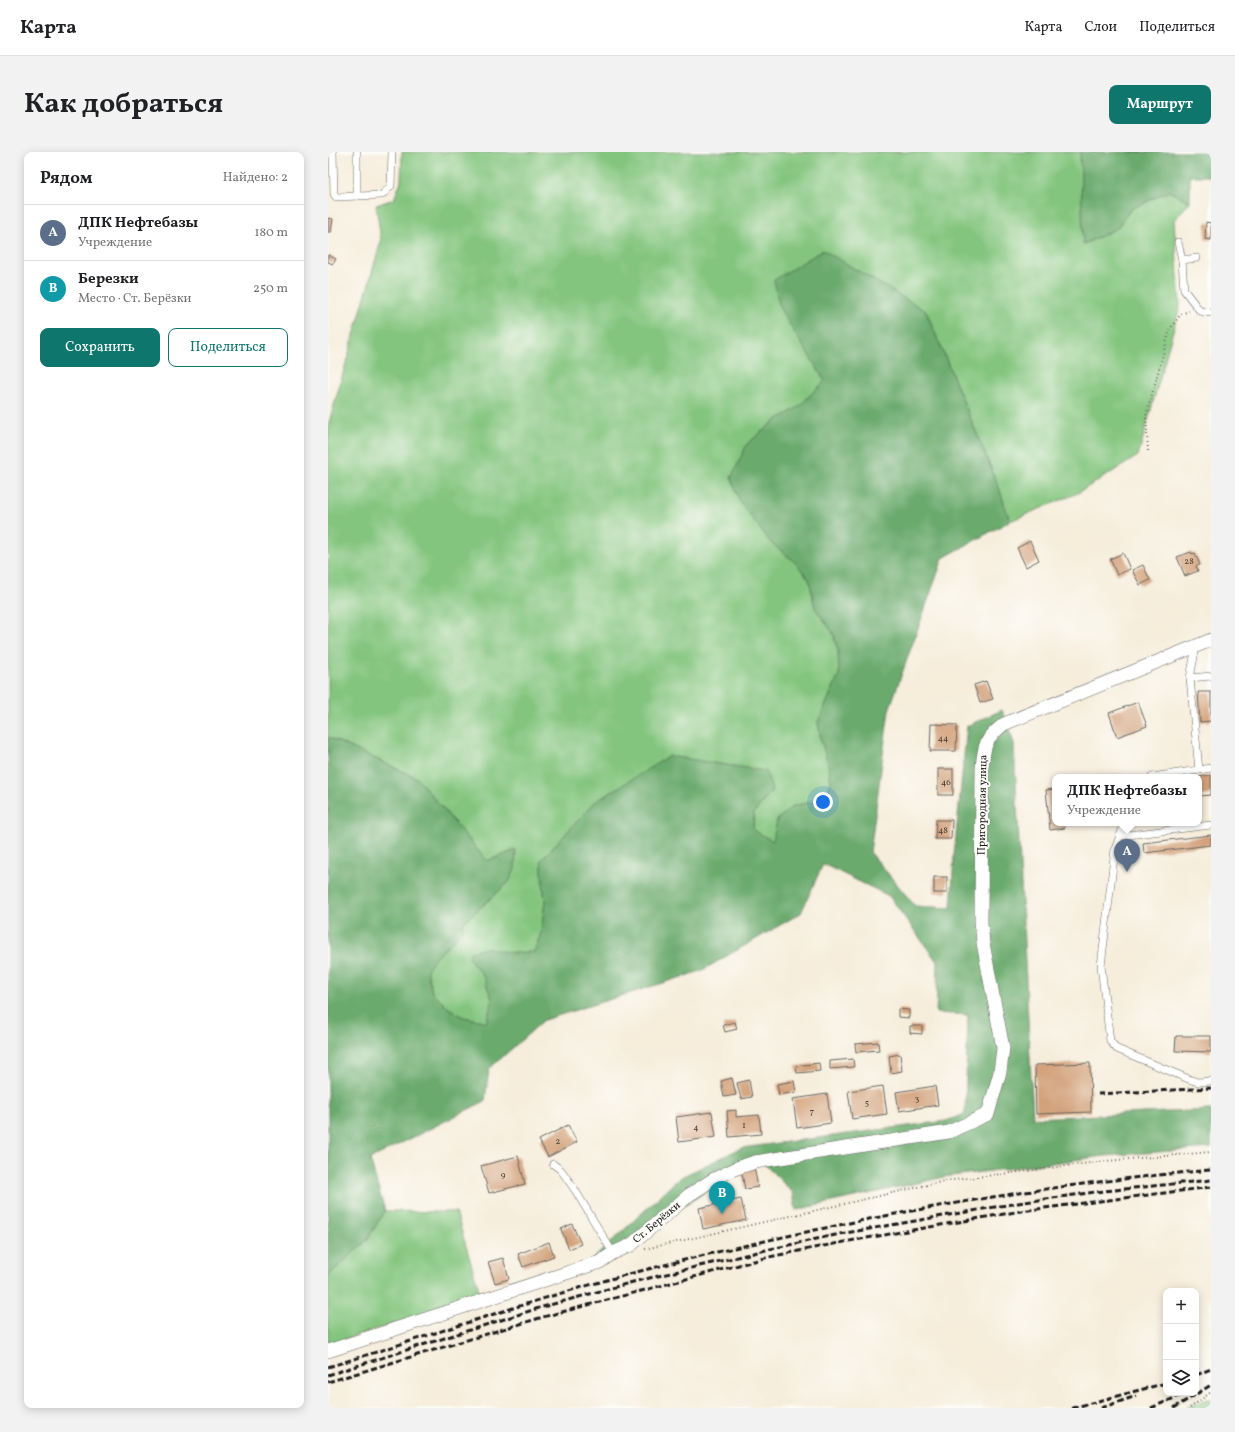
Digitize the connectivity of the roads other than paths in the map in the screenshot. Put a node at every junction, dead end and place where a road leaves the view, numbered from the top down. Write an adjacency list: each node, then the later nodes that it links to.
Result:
1 (333, 152): 4 (lane)
2 (356, 152): 4 (lane)
3 (392, 152): 4 (lane)
4 (357, 196)
5 (1178, 242): 7 (lane)
6 (1197, 258): 7 (lane)
7 (1182, 260): 8 (lane)
8 (1211, 313)
9 (1211, 640): 10 (street, Пригородная улица)
10 (1196, 646): 12 (lane); 20 (street, Пригородная улица)
11 (1211, 676): 12 (lane)
12 (1190, 678): 14 (lane)
13 (1211, 768): 14 (lane)
14 (1199, 770): 15 (lane)
15 (1172, 774)
16 (1211, 825): 18 (lane)
17 (1124, 826): 18 (lane)
18 (1120, 836): 19 (lane)
19 (1211, 1081)
20 (988, 1114): 22 (street, Ст. Берёзки)
21 (553, 1164): 22 (lane)
22 (613, 1253): 23 (street, Ст. Берёзки)
23 (328, 1351)

